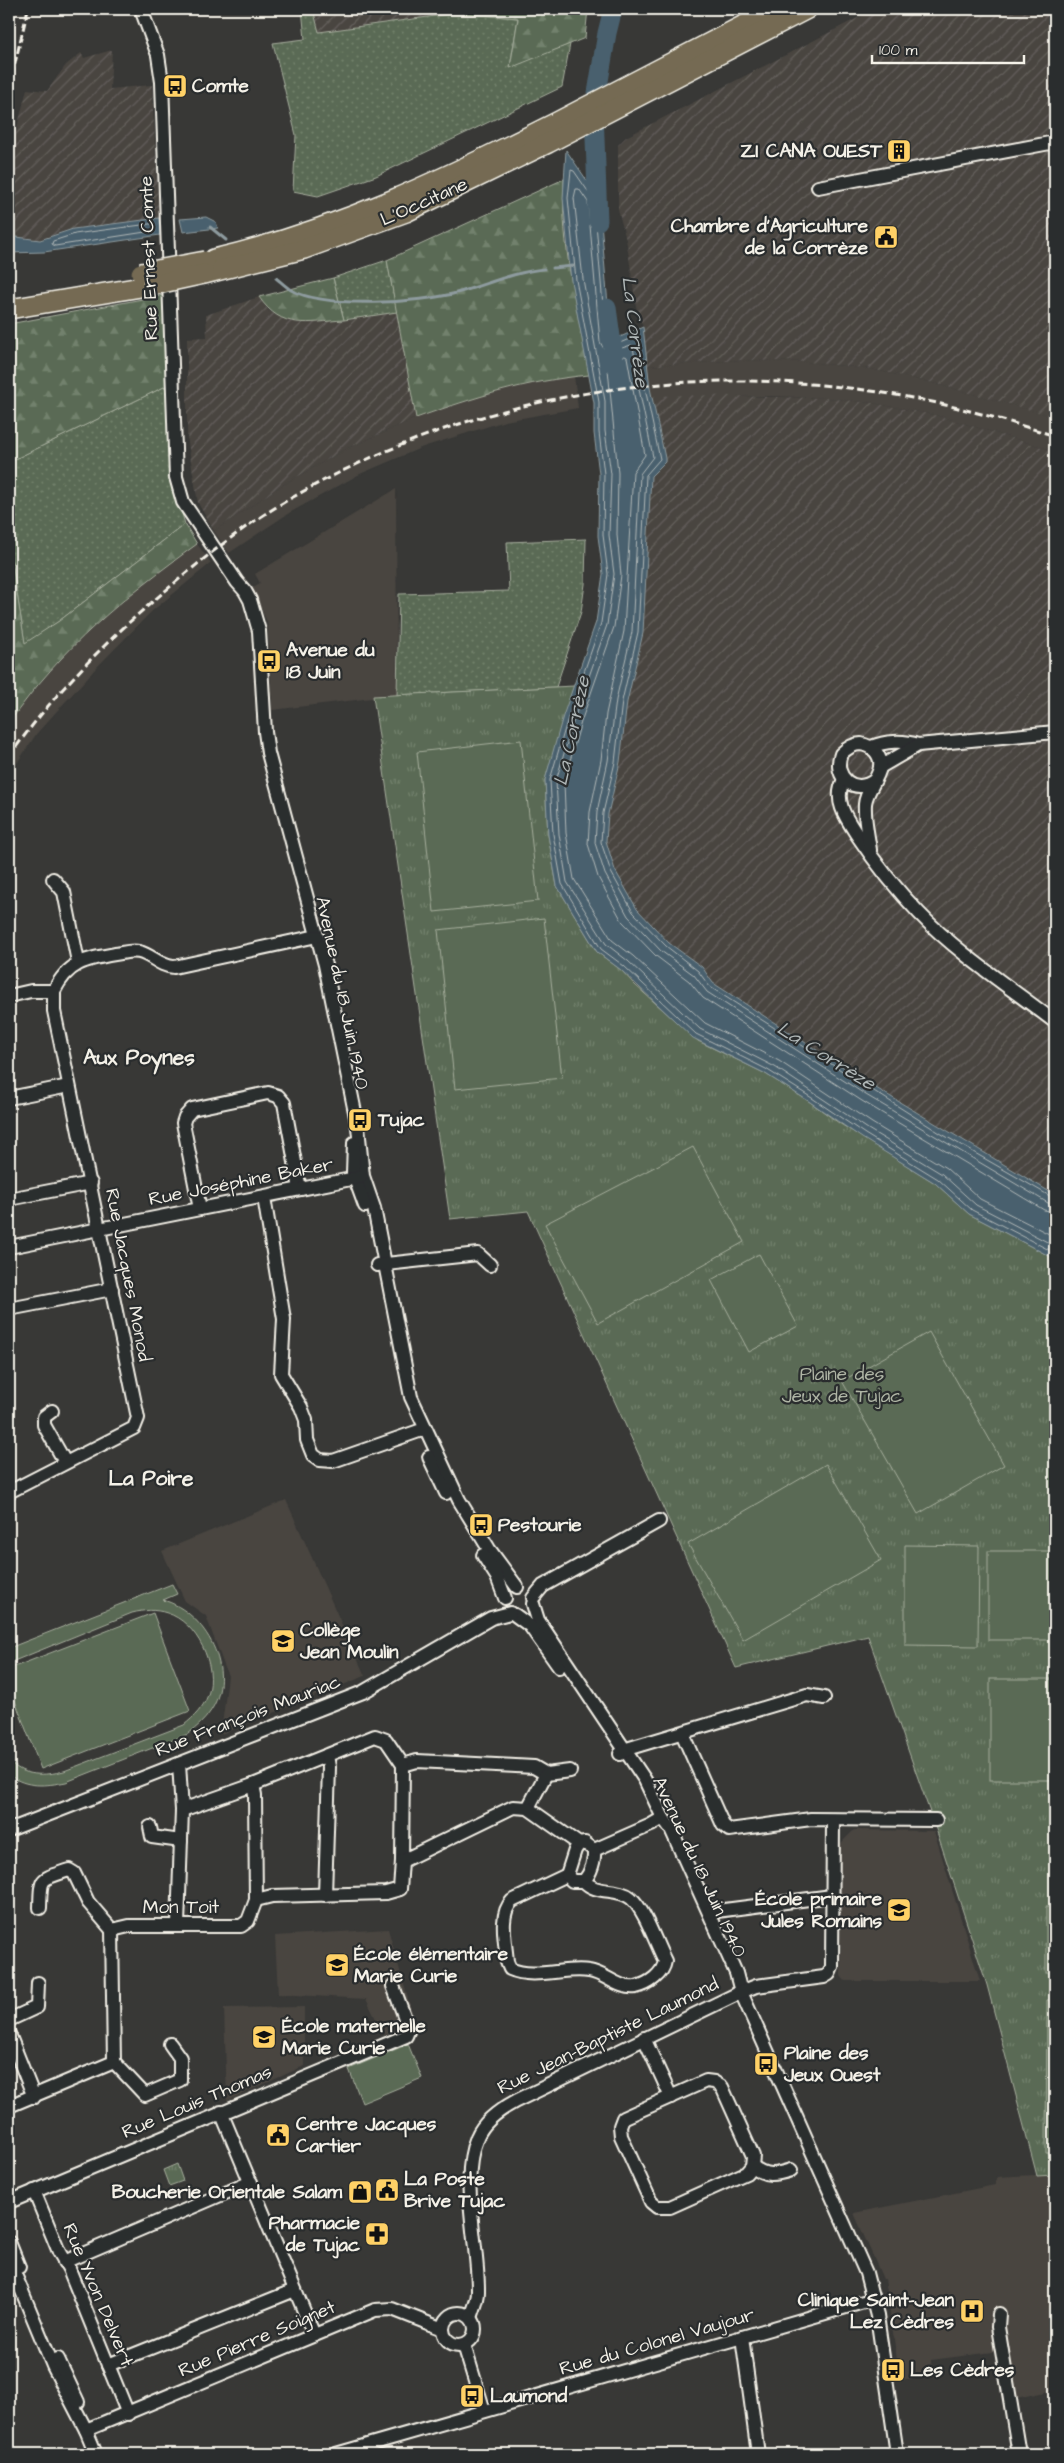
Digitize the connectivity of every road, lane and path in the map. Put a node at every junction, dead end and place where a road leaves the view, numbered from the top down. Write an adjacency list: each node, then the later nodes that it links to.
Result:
1 (141, 9): 11 (street, Rue Ernest Comte)
2 (149, 9): 11 (street, Rue Ernest Comte)
3 (775, 9): 5 (highway, L'Occitane)
4 (808, 9): 5 (highway, L'Occitane)
5 (639, 88): 8 (highway, L'Occitane, bridge)
6 (1055, 142): 7 (street)
7 (818, 187)
8 (147, 279): 9 (highway, L'Occitane); 10 (highway, L'Occitane)
9 (9, 296)
10 (9, 309)
11 (187, 506): 12 (street, Rue Ernest Comte)
12 (224, 562): 23 (street, Avenue du 18 Juin 1940)
13 (1055, 732): 14 (street)
14 (918, 745): 15 (street); 16 (street)
15 (871, 748): 16 (street); 17 (street)
16 (880, 767): 18 (street)
17 (844, 780): 18 (street); 20 (street)
18 (875, 780): 19 (street)
19 (865, 807): 20 (street); 21 (street)
20 (850, 824): 21 (street)
21 (871, 855): 27 (street)
22 (53, 879): 24 (street)
23 (315, 937): 24 (street); 30 (street, Avenue du 18 Juin 1940); 30 (street, Avenue du 18 Juin 1940)
24 (78, 962): 25 (street)
25 (54, 991): 26 (street); 28 (street, Rue Jacques Monod)
26 (9, 996)
27 (1055, 1022)
28 (70, 1086): 29 (street); 31 (street, Rue Jacques Monod)
29 (9, 1098)
30 (359, 1177): 32 (street, Rue Joséphine Baker); 38 (street, Avenue du 18 Juin 1940)
31 (91, 1183): 34 (street); 36 (street, Rue Jacques Monod)
32 (300, 1189): 33 (street, Rue Joséphine Baker); 35 (street)
33 (264, 1197): 35 (street, Rue Joséphine Baker); 43 (street)
34 (9, 1199)
35 (200, 1209): 36 (street, Rue Joséphine Baker)
36 (101, 1229): 37 (street, Rue Joséphine Baker); 40 (street, Rue Jacques Monod)
37 (9, 1247)
38 (381, 1264): 39 (street); 43 (street, Avenue du 18 Juin 1940); 47 (street, Avenue du 18 Juin 1940)
39 (490, 1265)
40 (112, 1289): 41 (street); 44 (street, Rue Jacques Monod)
41 (9, 1309)
42 (52, 1411): 44 (street)
43 (419, 1431): 48 (street, Avenue du 18 Juin 1940)
44 (65, 1462): 45 (street, Rue Jacques Monod)
45 (9, 1492)
46 (659, 1521): 47 (street)
47 (527, 1595): 48 (street); 48 (street); 51 (street, Avenue du 18 Juin 1940)
48 (509, 1608): 51 (street, Avenue du 18 Juin 1940); 53 (street, Rue François Mauriac)
49 (824, 1698): 50 (street)
50 (682, 1733): 51 (street); 62 (street)
51 (623, 1752): 60 (street, Avenue du 18 Juin 1940)
52 (327, 1755): 54 (street); 57 (street); 71 (street)
53 (179, 1764): 59 (street); 64 (street, Rue François Mauriac)
54 (403, 1765): 56 (street); 68 (street)
55 (570, 1771): 56 (street)
56 (546, 1774): 58 (street)
57 (253, 1785): 59 (street); 73 (street)
58 (528, 1808): 66 (street); 68 (street)
59 (182, 1810): 65 (street)
60 (659, 1819): 67 (street); 75 (street, Avenue du 18 Juin 1940); 80 (street, Avenue du 18 Juin 1940)
61 (936, 1820): 62 (street)
62 (833, 1821): 72 (street)
63 (150, 1827): 65 (street)
64 (9, 1830)
65 (181, 1841): 76 (street)
66 (579, 1844): 67 (street); 69 (street)
67 (594, 1850): 70 (street)
68 (402, 1861): 71 (street)
69 (567, 1875): 70 (street); 70 (street)
70 (584, 1881)
71 (325, 1895): 73 (street)
72 (832, 1896): 75 (street); 80 (street, Rue Jean-Baptiste Laumond)
73 (256, 1900): 76 (street, Mon Toit)
74 (40, 1908): 77 (street)
75 (709, 1912): 80 (street, Avenue du 18 Juin 1940)
76 (178, 1925): 77 (street, Mon Toit)
77 (112, 1930): 85 (street)
78 (38, 1983): 81 (street)
79 (393, 1986): 89 (street, Rue Louis Thomas)
80 (741, 1992): 83 (street, Rue Jean-Baptiste Laumond); 99 (street, Avenue du 18 Juin 1940)
81 (9, 2020)
82 (9, 2034): 86 (street)
83 (644, 2038): 87 (street); 101 (street, Rue Jean-Baptiste Laumond)
84 (170, 2044): 85 (street)
85 (114, 2062): 86 (street)
86 (34, 2097): 88 (street)
87 (671, 2097): 90 (street); 90 (street)
88 (9, 2106)
89 (222, 2112): 92 (street); 93 (street, Rue Louis Thomas)
90 (752, 2166): 91 (street)
91 (791, 2170)
92 (250, 2182): 97 (street); 98 (street)
93 (34, 2191): 94 (street, Rue Louis Thomas); 97 (street, Rue Yvon Delvert)
94 (9, 2202)
95 (9, 2242): 109 (street)
96 (9, 2260): 109 (street)
97 (64, 2262): 106 (street, Rue Yvon Delvert)
98 (296, 2290): 103 (street); 106 (street)
99 (874, 2299): 104 (street, Rue du Colonel Vaujour); 113 (street, Avenue du 18 Juin 1940)
100 (1000, 2314): 114 (street)
101 (471, 2318): 102 (street); 105 (street)
102 (443, 2329): 103 (street, Rue Pierre Soignet); 105 (street)
103 (314, 2335): 108 (street, Rue Pierre Soignet)
104 (742, 2337): 107 (street, Rue du Colonel Vaujour); 112 (street)
105 (464, 2345): 107 (street)
106 (108, 2364): 108 (street, Rue Yvon Delvert)
107 (484, 2412): 111 (street, Rue du Colonel Vaujour)
108 (128, 2414): 109 (street, Rue Pierre Soignet)
109 (86, 2430): 110 (street)
110 (96, 2454)
111 (336, 2454)
112 (758, 2454)
113 (897, 2454)
114 (1019, 2454)

